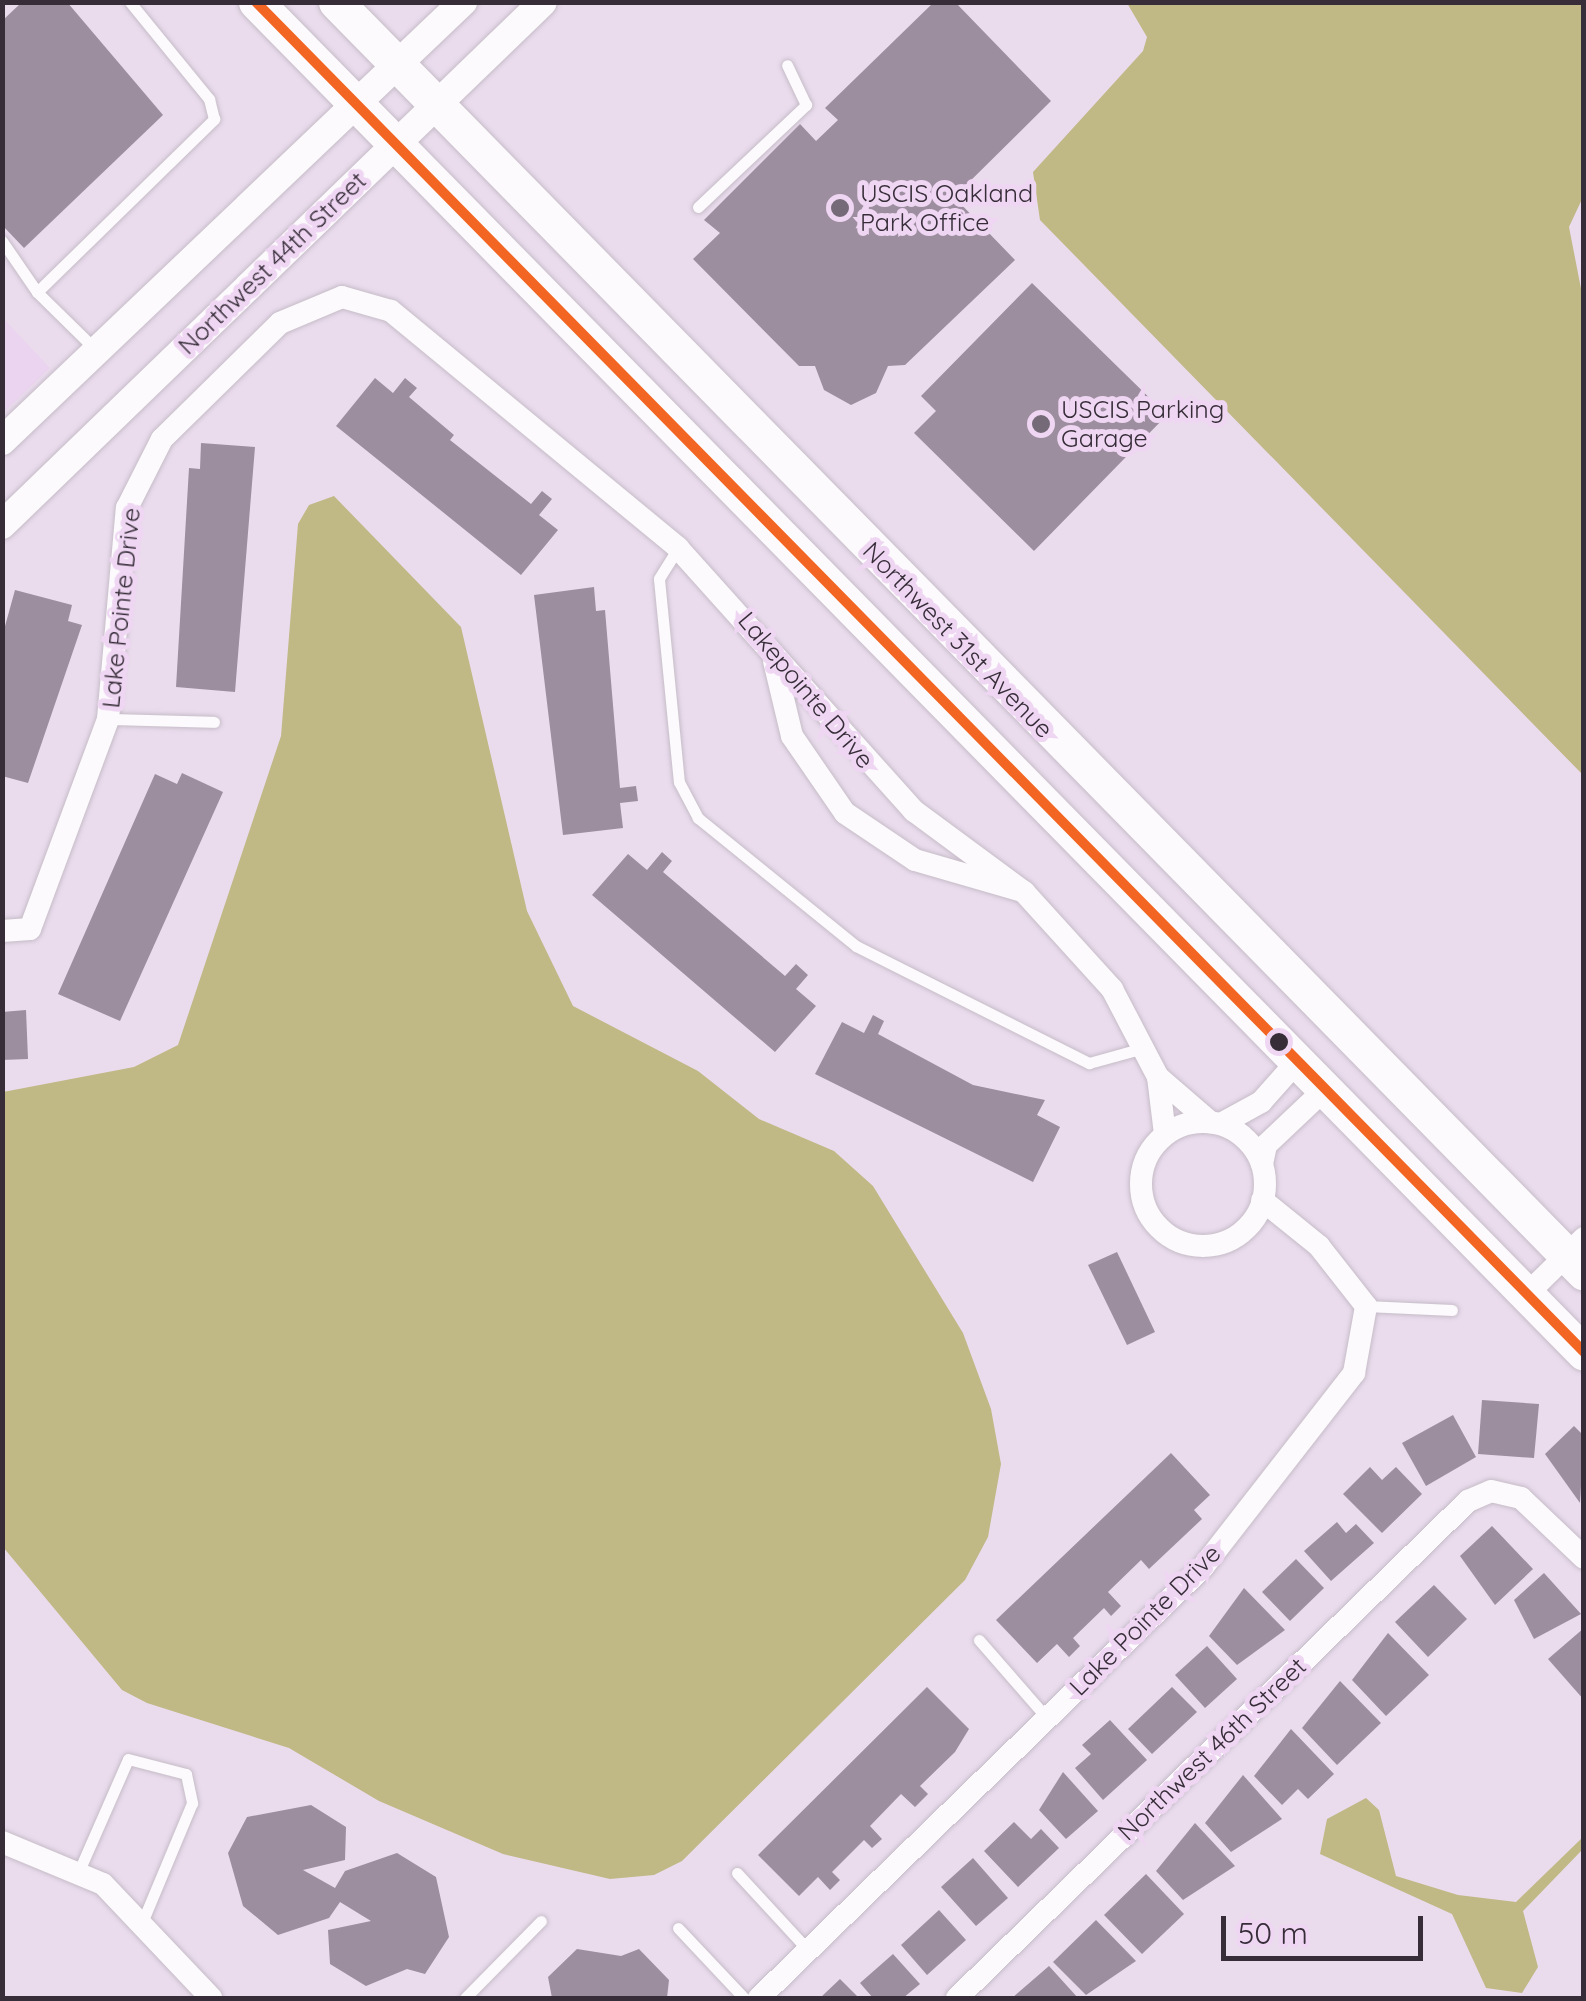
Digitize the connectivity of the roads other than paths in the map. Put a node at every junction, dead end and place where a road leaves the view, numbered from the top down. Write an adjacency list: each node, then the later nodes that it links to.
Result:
1 (130, 2): 13 (lane)
2 (256, 2): 8 (main road)
3 (336, 2): 7 (main road, Northwest 31st Avenue)
4 (462, 2): 7 (street)
5 (543, 2): 9 (street, Northwest 44th Street)
6 (788, 64): 11 (lane)
7 (398, 66): 8 (street); 9 (main road, Northwest 31st Avenue)
8 (356, 106): 10 (main road); 14 (street)
9 (436, 106): 10 (street, Northwest 44th Street); 32 (main road, Northwest 31st Avenue)
10 (394, 145): 17 (street, Northwest 44th Street); 25 (main road)
11 (698, 207)
12 (2, 241): 13 (lane)
13 (37, 292): 14 (lane)
14 (96, 350): 15 (street)
15 (2, 441)
16 (593, 480): 18 (street, Lakepointe Drive); 20 (street, Lake Pointe Drive)
17 (2, 525)
18 (678, 548): 19 (street, Lakepointe Drive); 24 (lane)
19 (772, 653): 22 (street, Lakepointe Drive); 22 (street)
20 (108, 719): 21 (lane); 23 (street, Lake Pointe Drive)
21 (214, 722)
22 (1024, 892): 24 (street)
23 (2, 932)
24 (1140, 1049): 26 (street)
25 (1294, 1066): 27 (main road); 28 (street)
26 (1158, 1078): 28 (street); 29 (street)
27 (1321, 1093): 30 (street); 33 (main road)
28 (1216, 1123): 29 (street); 30 (street)
29 (1164, 1134): 31 (street)
30 (1262, 1164): 31 (street)
31 (1262, 1200): 34 (street)
32 (1577, 1255): 33 (street)
33 (1524, 1297): 36 (main road)
34 (1366, 1306): 35 (lane); 39 (street, Lake Pointe Drive)
35 (1452, 1310)
36 (1584, 1353)
37 (1584, 1558): 51 (street, Northwest 46th Street)
38 (979, 1640): 39 (lane)
39 (1047, 1718): 46 (street, Lake Pointe Drive)
40 (2, 1842): 42 (street)
41 (737, 1873): 46 (lane)
42 (78, 1874): 44 (street); 44 (lane)
43 (541, 1921): 48 (lane)
44 (141, 1924): 47 (street)
45 (678, 1928): 49 (lane)
46 (808, 1950): 50 (street, Lake Pointe Drive)
47 (211, 1998)
48 (465, 1998)
49 (744, 1998)
50 (758, 1998)
51 (956, 1998)

